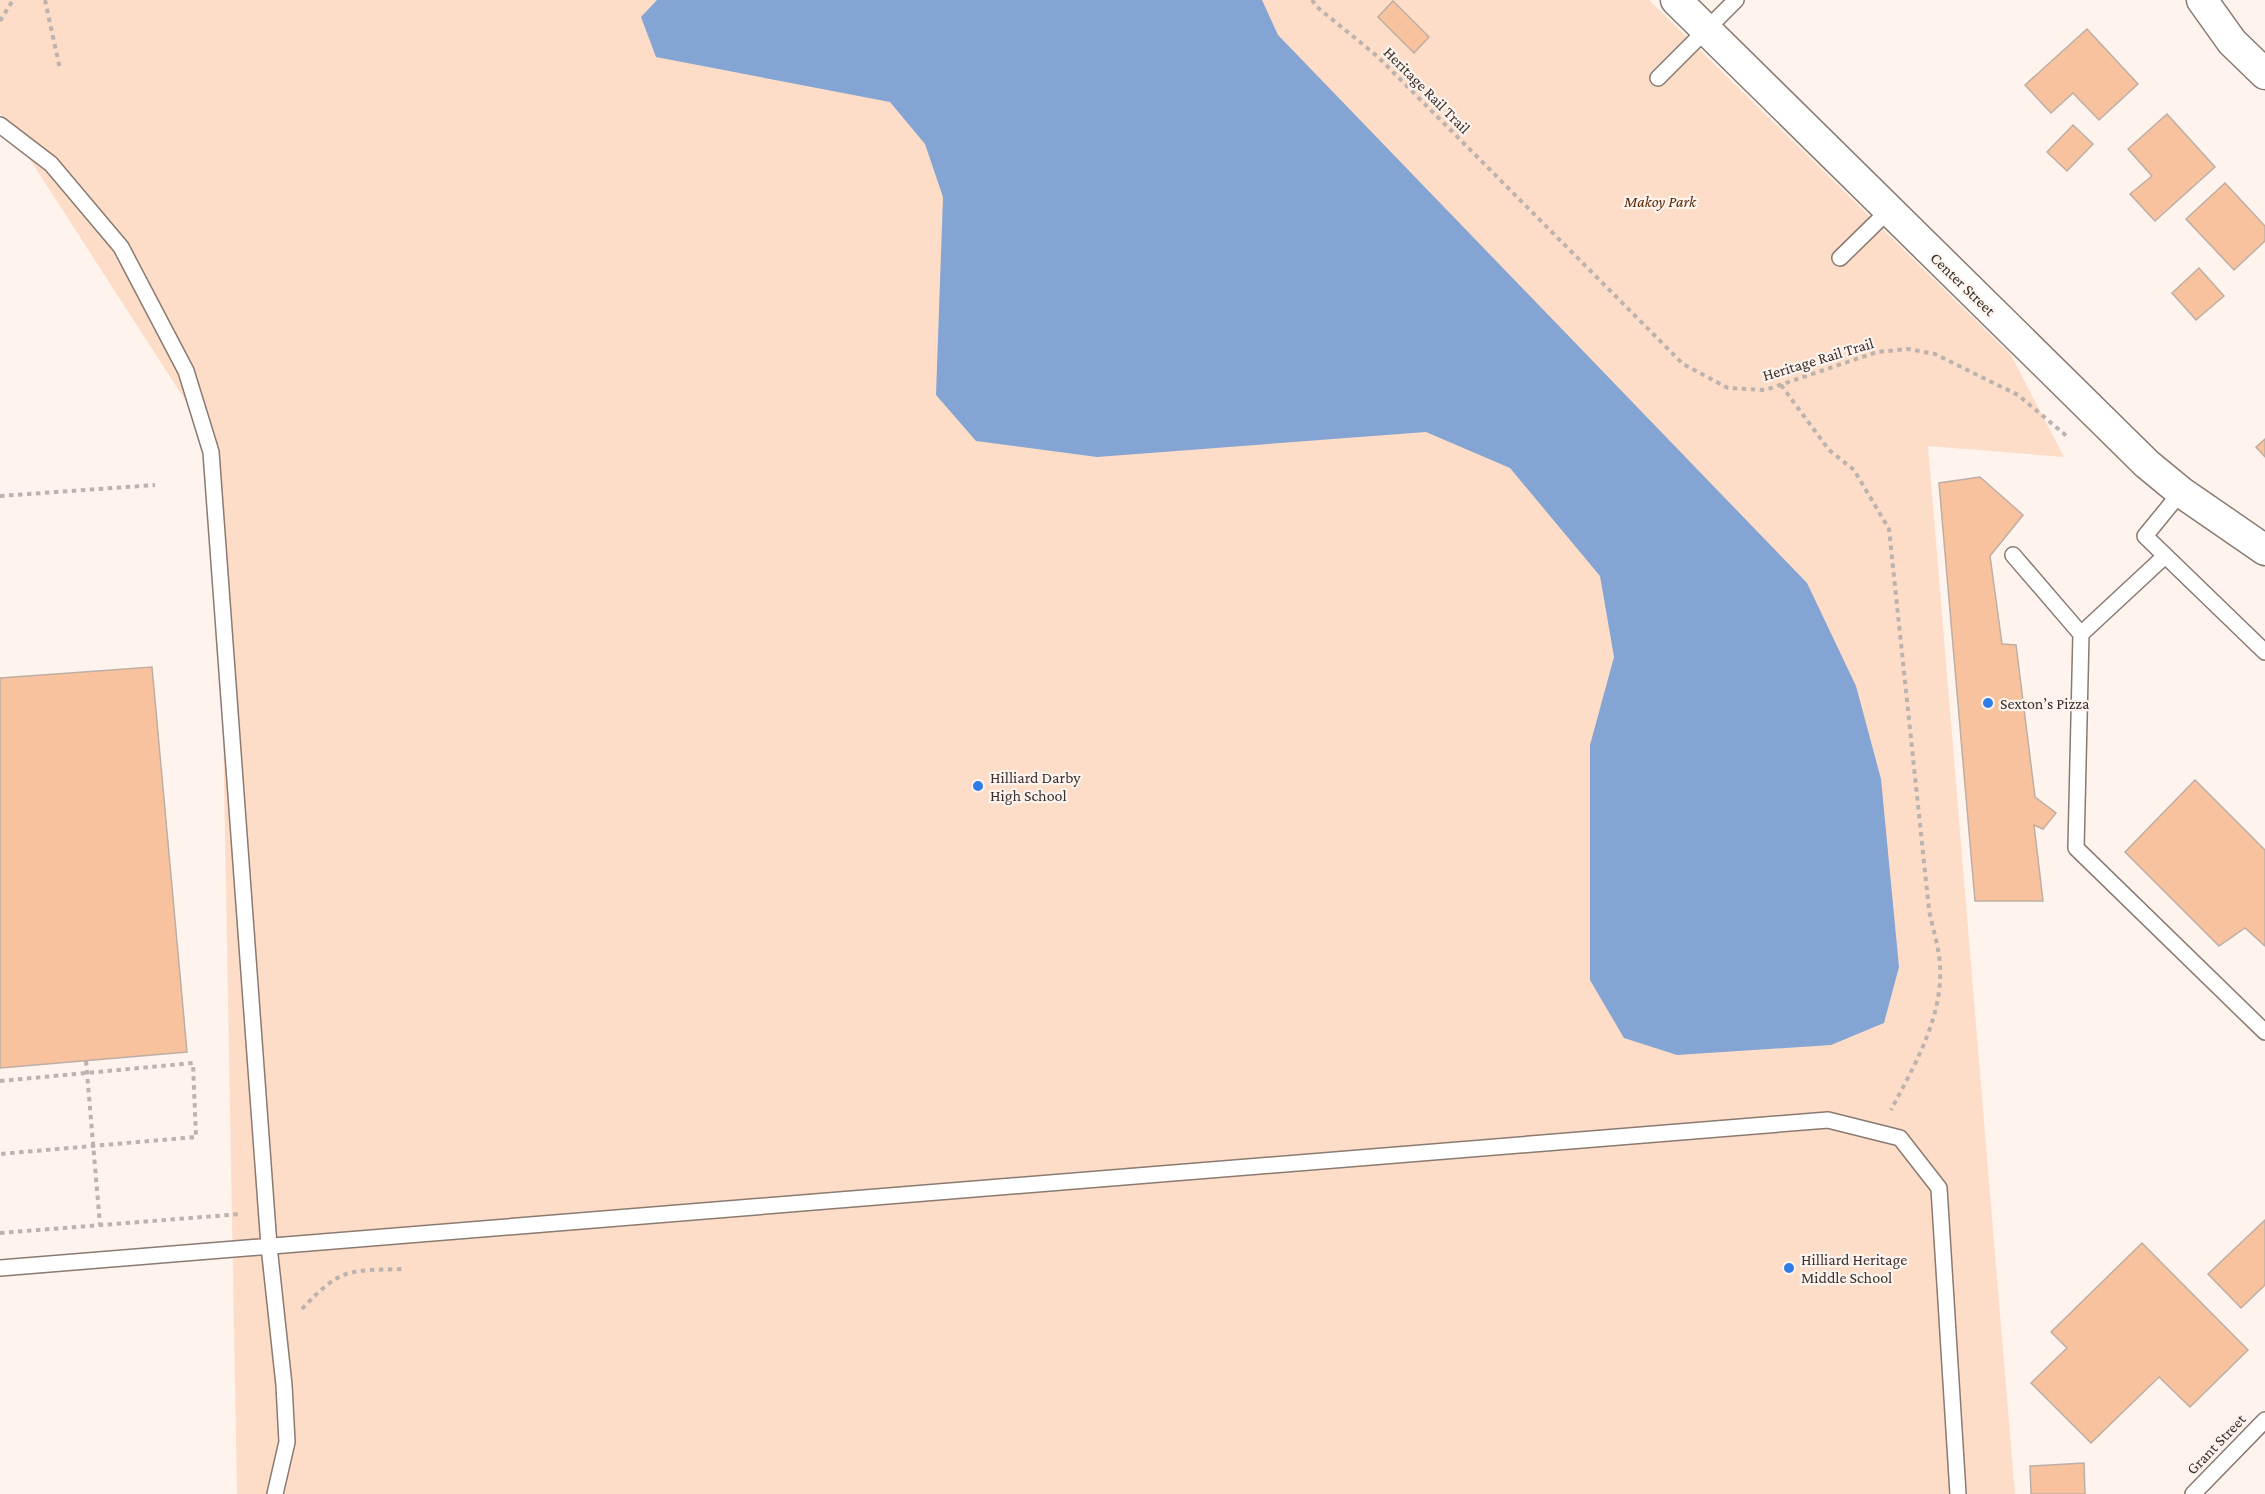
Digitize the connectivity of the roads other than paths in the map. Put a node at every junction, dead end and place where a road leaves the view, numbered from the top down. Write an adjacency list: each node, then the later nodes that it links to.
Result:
1 (1676, 0): 4 (street, Center Street)
2 (1736, 0): 4 (lane)
3 (2202, 0): 5 (street)
4 (1706, 30): 6 (lane); 8 (street, Center Street)
5 (2265, 75)
6 (1658, 78)
7 (0, 125): 17 (lane)
8 (1888, 211): 9 (lane); 10 (street, Center Street)
9 (1840, 258)
10 (2181, 492): 11 (street, Center Street); 13 (lane)
11 (2265, 550)
12 (2013, 555): 14 (lane)
13 (2165, 556): 14 (lane); 15 (lane)
14 (2081, 634): 16 (lane)
15 (2265, 652)
16 (2265, 1032)
17 (269, 1246): 18 (lane); 20 (lane); 21 (lane)
18 (0, 1268)
19 (2265, 1420): 22 (lane, Grant Street)
20 (275, 1494)
21 (1958, 1494)
22 (2193, 1494)

